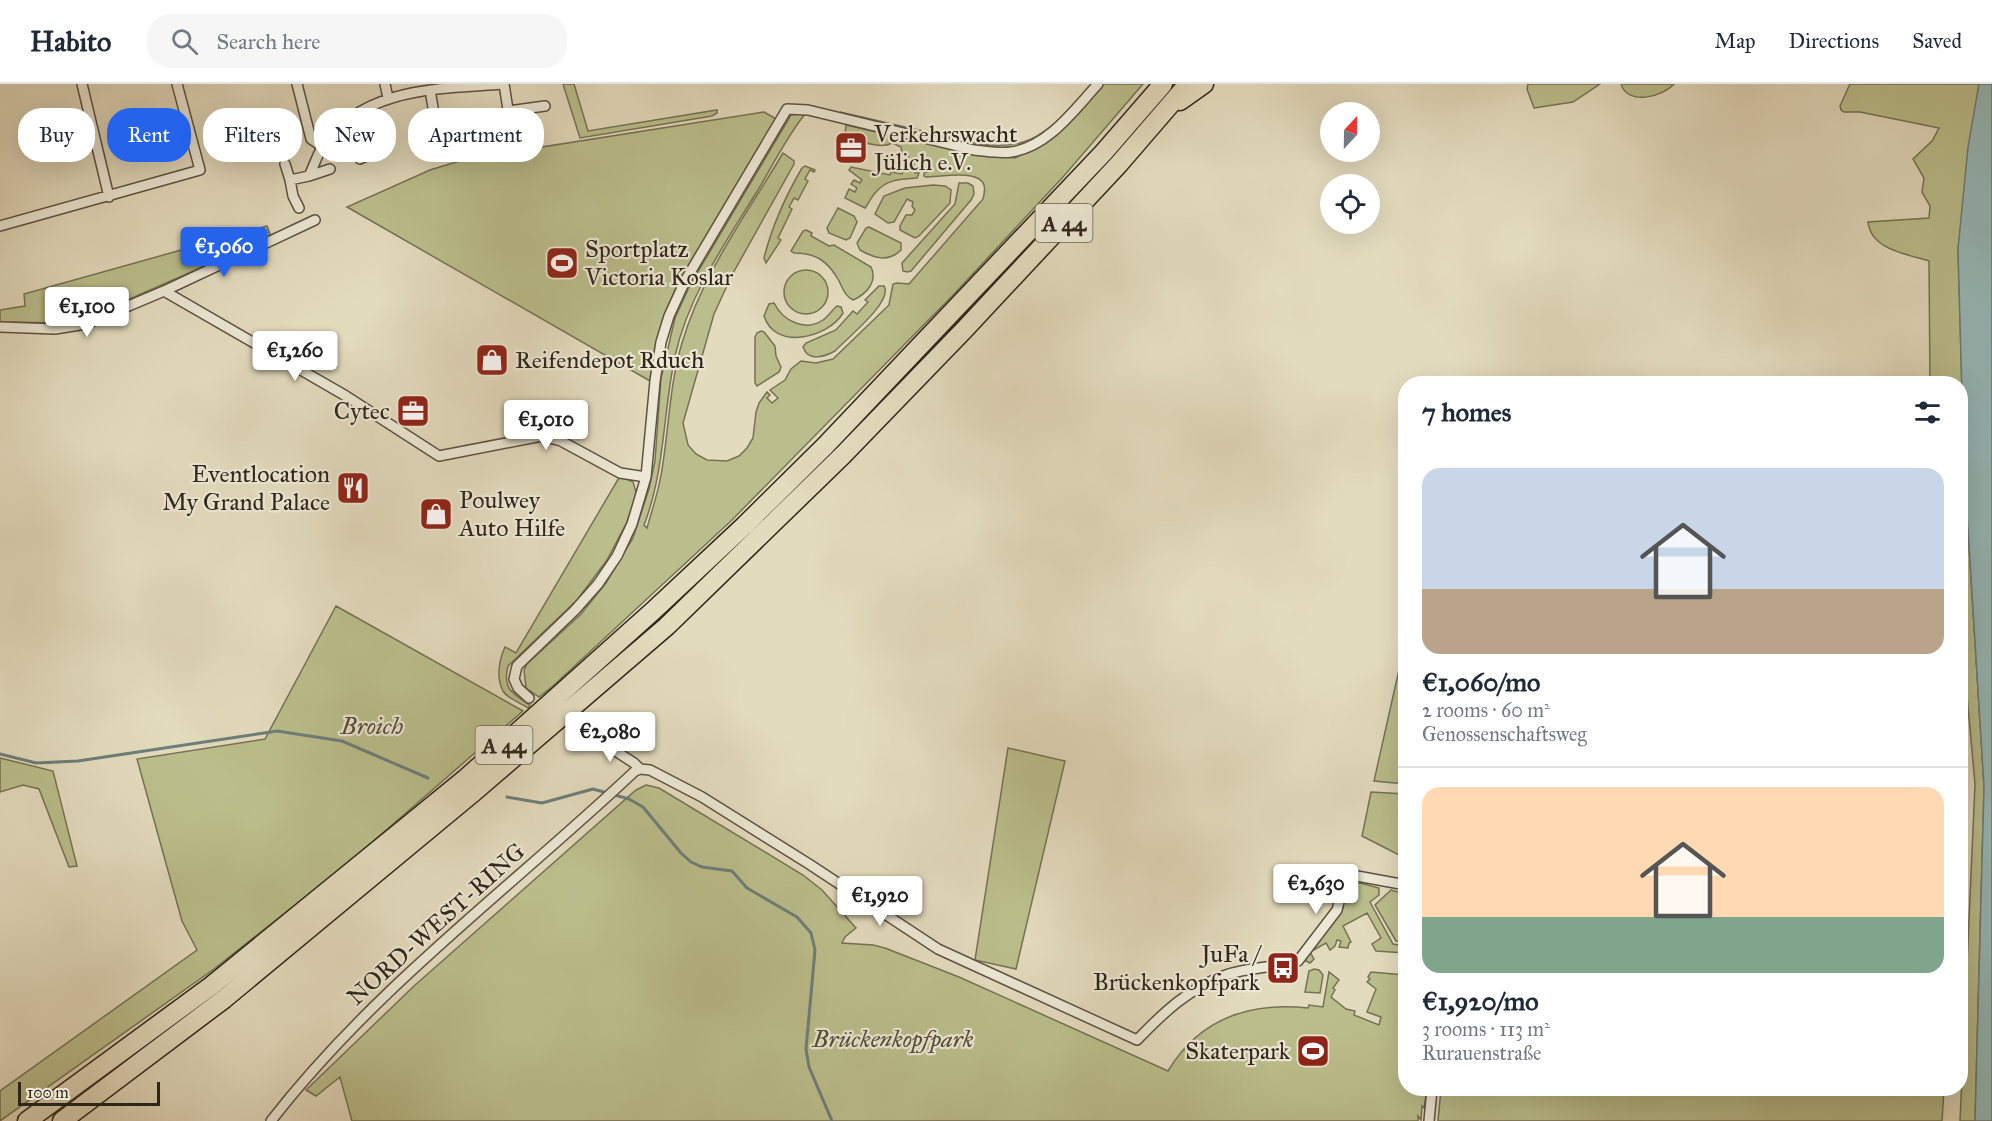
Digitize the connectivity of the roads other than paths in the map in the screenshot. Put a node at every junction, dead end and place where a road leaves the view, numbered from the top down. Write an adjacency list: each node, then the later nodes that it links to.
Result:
1 (82, 84): 26 (street)
2 (177, 84): 26 (street)
3 (297, 84): 19 (street)
4 (385, 84): 12 (street)
5 (503, 84): 11 (street); 16 (street)
6 (1098, 84): 32 (street)
7 (1151, 84): 20 (highway)
8 (1163, 84): 20 (highway, A 44)
9 (1188, 84): 18 (highway, A 44)
10 (1204, 84): 18 (highway)
11 (427, 88): 12 (street); 15 (street)
12 (388, 98): 14 (street)
13 (545, 106): 17 (street)
14 (369, 108)
15 (431, 108)
16 (507, 108)
17 (530, 108)
18 (1162, 115): 39 (highway, A 44)
19 (314, 141)
20 (1104, 152): 38 (highway, A 44)
21 (315, 162): 24 (street)
22 (285, 164): 25 (street)
23 (330, 169): 24 (street)
24 (309, 176): 25 (street)
25 (290, 180): 27 (street)
26 (109, 197): 29 (street)
27 (299, 208)
28 (315, 220): 30 (street)
29 (0, 226)
30 (164, 291): 31 (street); 32 (street)
31 (0, 327)
32 (646, 477): 33 (street)
33 (529, 698)
34 (577, 726): 35 (street)
35 (640, 769): 36 (street); 40 (street, NORD-WEST-RING)
36 (1398, 884)
37 (1431, 1096): 41 (street)
38 (27, 1121)
39 (62, 1121)
40 (271, 1121)
41 (1429, 1121)

